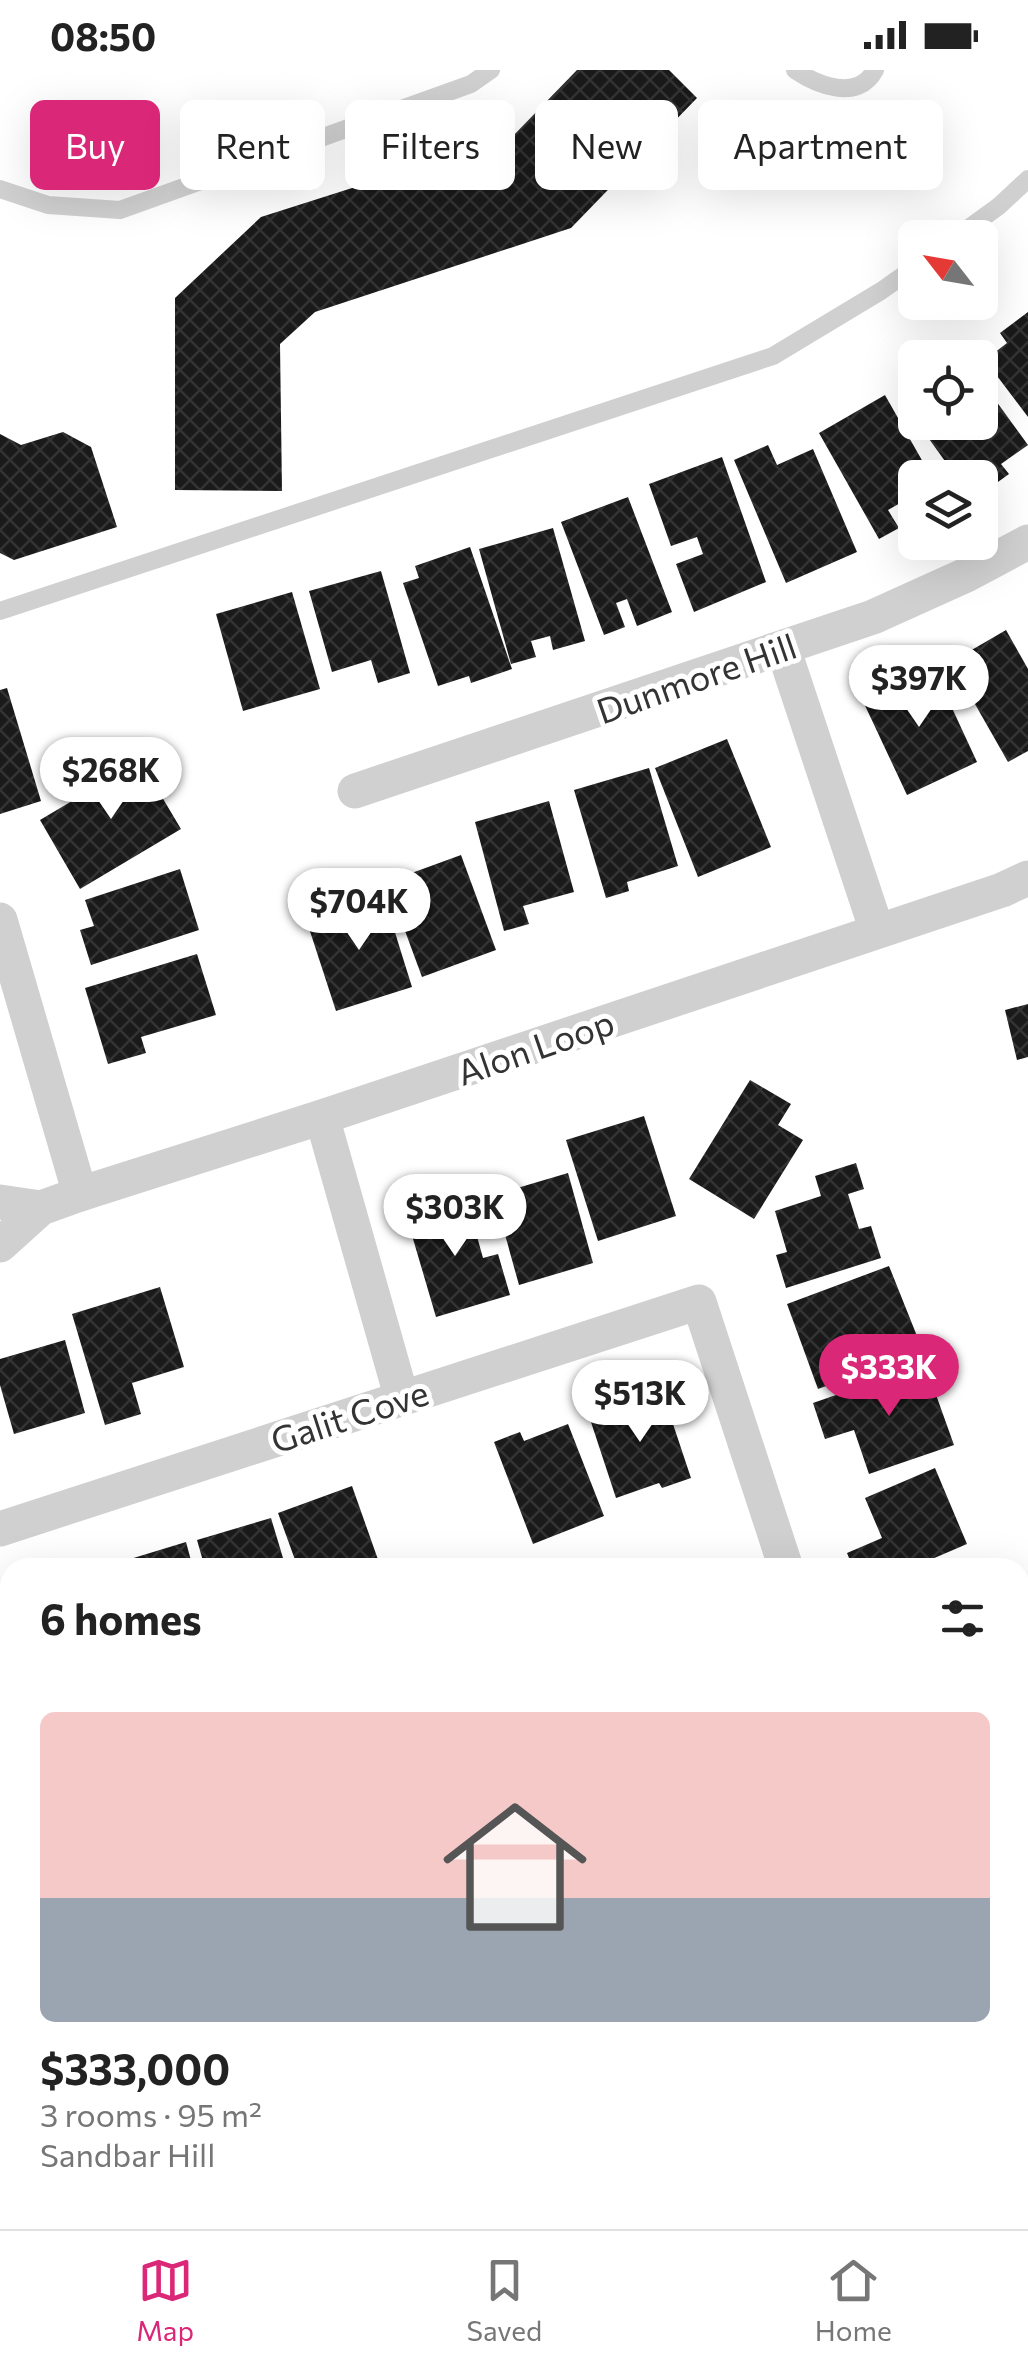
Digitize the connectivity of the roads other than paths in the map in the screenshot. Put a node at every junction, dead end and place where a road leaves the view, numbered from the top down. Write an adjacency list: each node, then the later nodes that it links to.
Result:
1 (491, 70): 5 (lane)
2 (794, 70): 3 (lane)
3 (874, 70)
4 (1028, 179): 6 (lane)
5 (0, 190)
6 (980, 220)
7 (898, 279): 9 (lane)
8 (1028, 542): 10 (street, Dunmore Hill)
9 (0, 611)
10 (783, 648): 11 (street, Dunmore Hill); 14 (street)
11 (354, 791)
12 (1028, 878): 14 (street, Alon Loop)
13 (0, 920): 16 (street)
14 (877, 931): 15 (street, Alon Loop)
15 (322, 1117): 16 (street, Alon Loop); 20 (street)
16 (80, 1194): 18 (street, Alon Loop)
17 (0, 1202): 18 (street, Alon Loop)
18 (41, 1208): 19 (street, Alon Loop)
19 (0, 1245)
20 (402, 1398): 21 (street, Galit Cove); 22 (street, Galit Cove)
21 (0, 1529)
22 (783, 1558)

